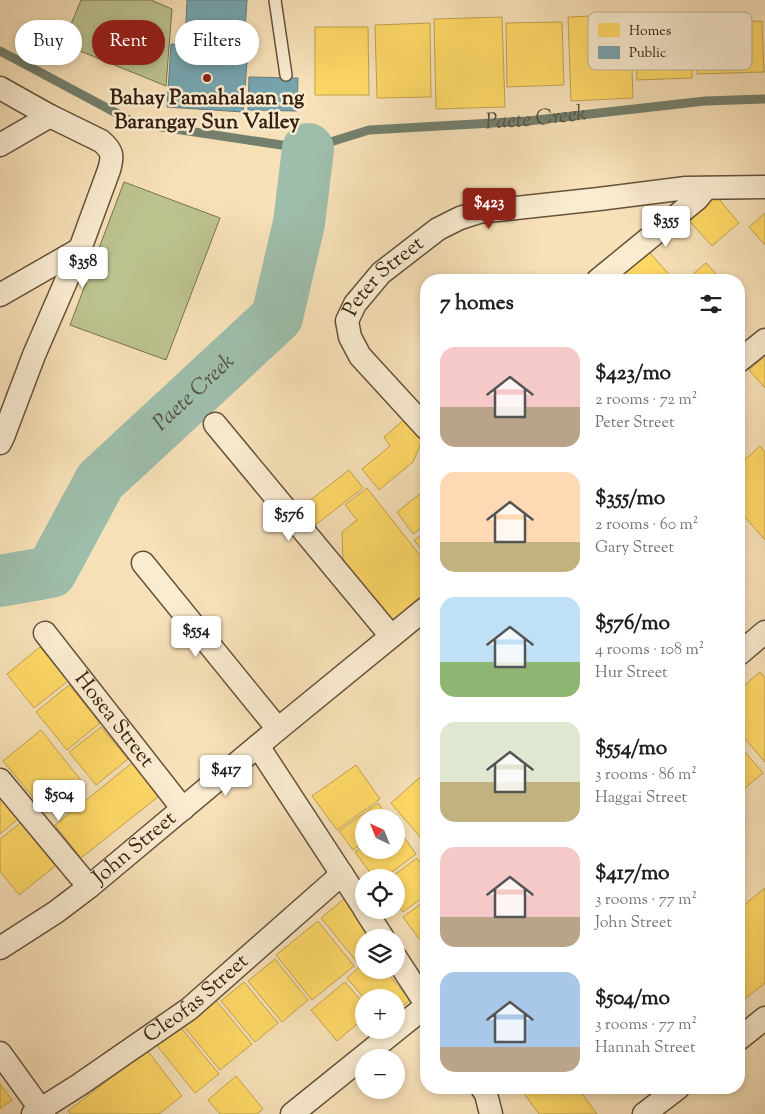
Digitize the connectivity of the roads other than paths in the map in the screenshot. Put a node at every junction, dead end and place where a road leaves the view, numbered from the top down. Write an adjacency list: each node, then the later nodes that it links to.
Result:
1 (275, 0): 2 (lane)
2 (286, 75)
3 (0, 88): 4 (street)
4 (50, 116): 5 (street); 8 (street)
5 (0, 145)
6 (765, 187): 7 (street, Peter Street)
7 (706, 188): 9 (street); 13 (street, Peter Street)
8 (80, 249): 10 (street); 15 (street)
9 (605, 274)
10 (0, 295)
11 (765, 340): 12 (street)
12 (745, 356)
13 (420, 420)
14 (215, 424): 20 (street)
15 (0, 443)
16 (143, 563): 22 (street)
17 (420, 613): 20 (street, John Street)
18 (765, 632): 21 (street)
19 (45, 633): 25 (street, Hosea Street)
20 (391, 636): 22 (street, John Street)
21 (745, 649)
22 (278, 729): 23 (street, John Street)
23 (258, 746): 25 (street, John Street); 26 (street)
24 (0, 780): 27 (street)
25 (183, 809): 27 (street, John Street)
26 (342, 874): 28 (street); 38 (street, Cleofas Street)
27 (89, 887): 29 (street, John Street)
28 (355, 895)
29 (0, 948)
30 (405, 972): 31 (street)
31 (420, 996)
32 (420, 1010): 39 (street)
33 (765, 1018): 34 (street)
34 (745, 1032)
35 (0, 1053): 38 (street)
36 (486, 1094): 40 (street)
37 (670, 1094): 41 (street)
38 (39, 1112)
39 (292, 1114)
40 (491, 1114)
41 (644, 1114)

